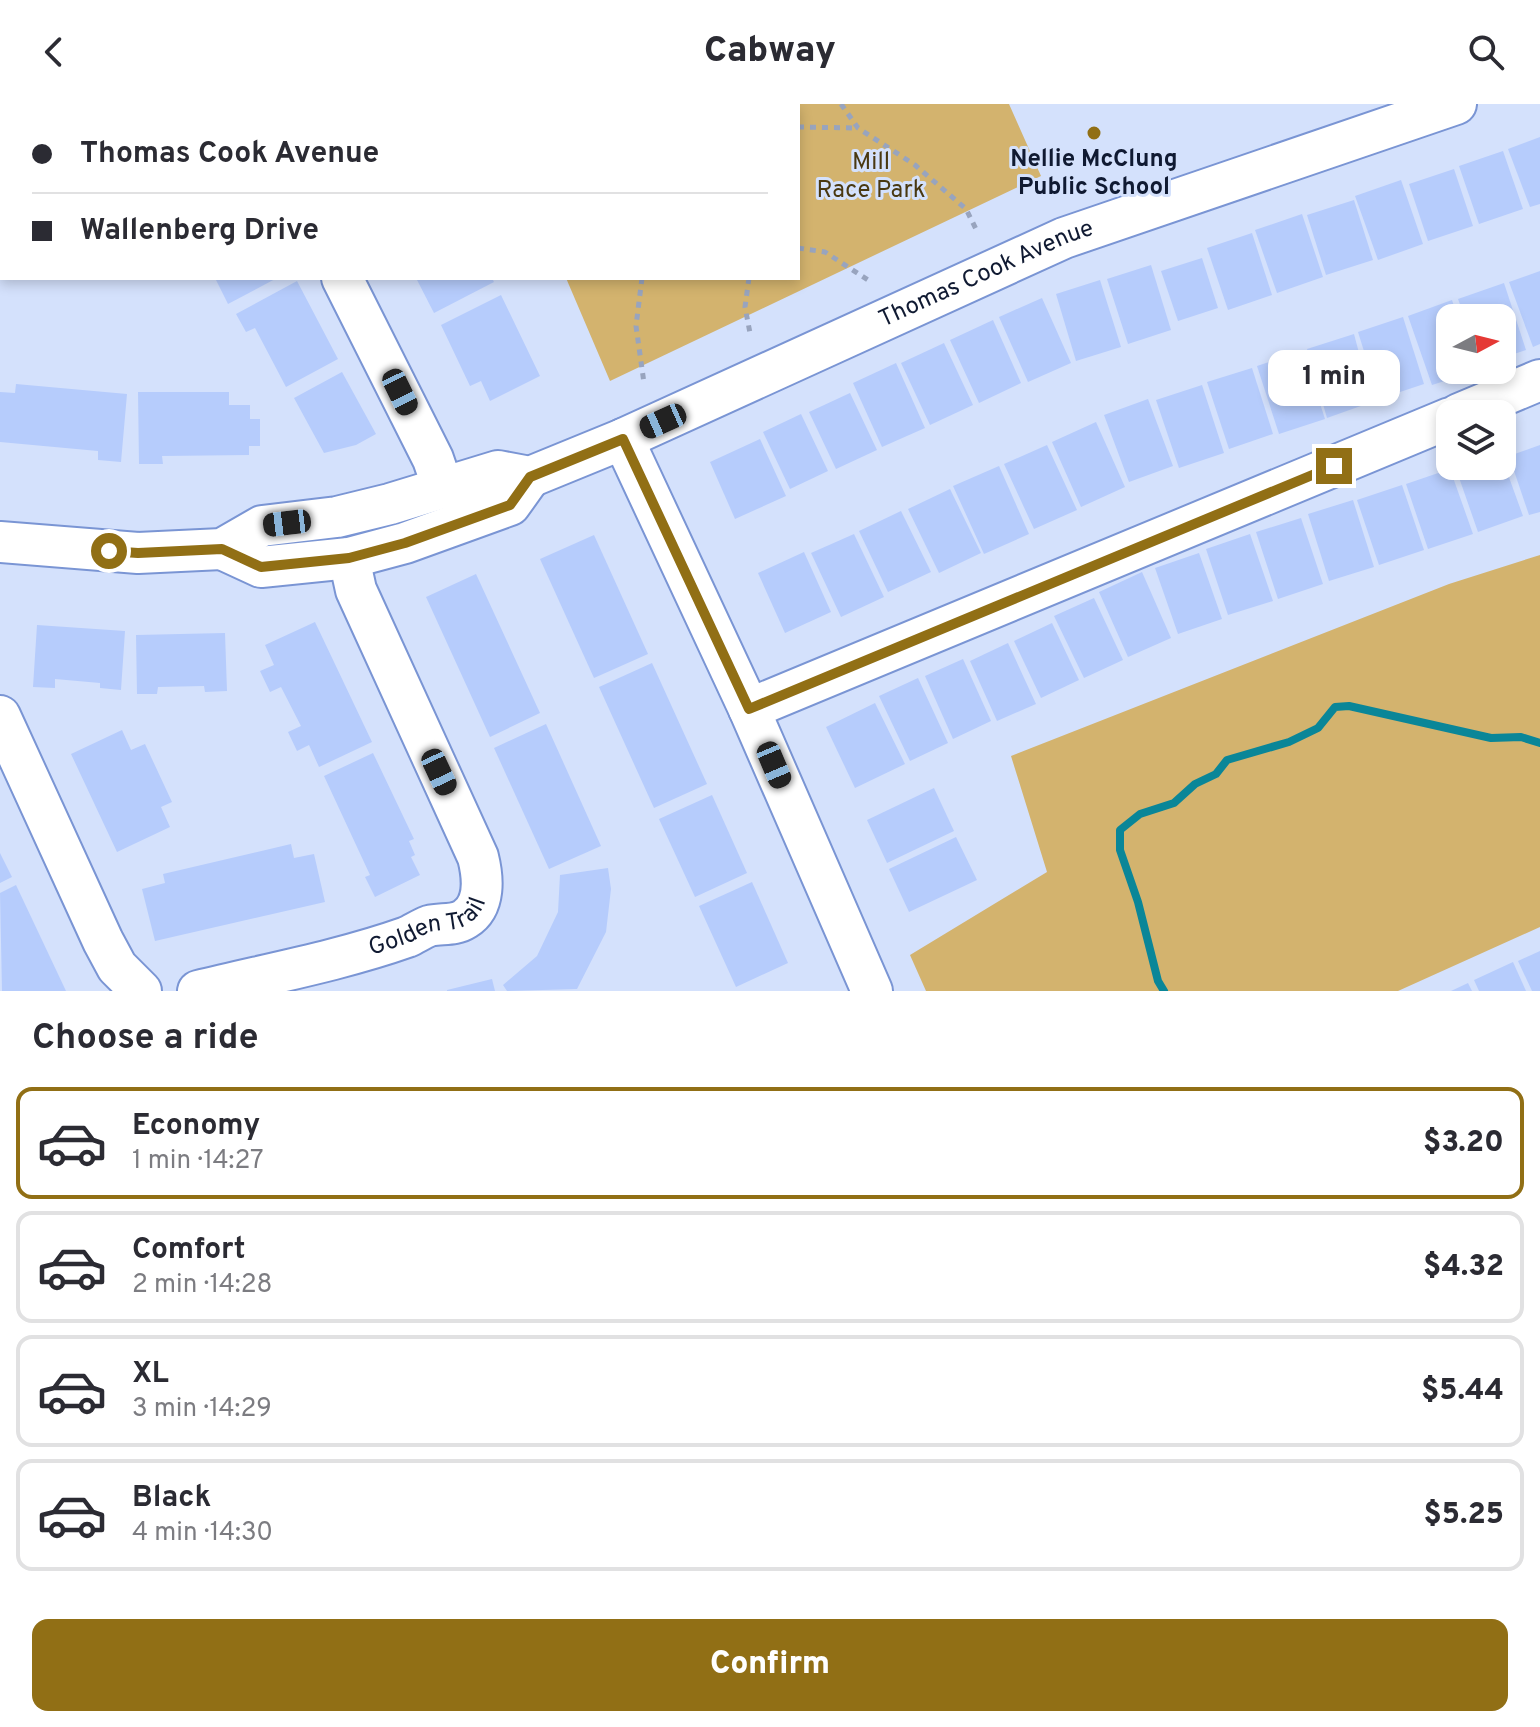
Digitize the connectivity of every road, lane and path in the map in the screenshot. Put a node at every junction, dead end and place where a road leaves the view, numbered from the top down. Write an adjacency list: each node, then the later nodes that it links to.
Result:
1 (841, 104): 4 (path)
2 (1456, 104): 16 (street, Thomas Cook Avenue)
3 (800, 127): 4 (path)
4 (858, 128): 5 (path)
5 (976, 229)
6 (800, 248): 10 (path)
7 (343, 280): 18 (street)
8 (642, 280): 13 (path)
9 (749, 280): 11 (path)
10 (868, 280)
11 (750, 333)
12 (1540, 380): 14 (street)
13 (644, 383)
14 (1492, 400)
15 (1436, 424): 22 (street)
16 (623, 439): 17 (street, Thomas Cook Avenue); 22 (street)
17 (530, 477): 18 (street, Thomas Cook Avenue); 21 (street, Thomas Cook Avenue)
18 (443, 488): 20 (street, Thomas Cook Avenue)
19 (0, 542): 20 (street, Thomas Cook Avenue)
20 (222, 549): 21 (street, Thomas Cook Avenue)
21 (349, 558): 25 (street, Golden Trail)
22 (749, 709): 26 (street)
23 (0, 716): 24 (street)
24 (141, 991)
25 (198, 991)
26 (872, 991)

